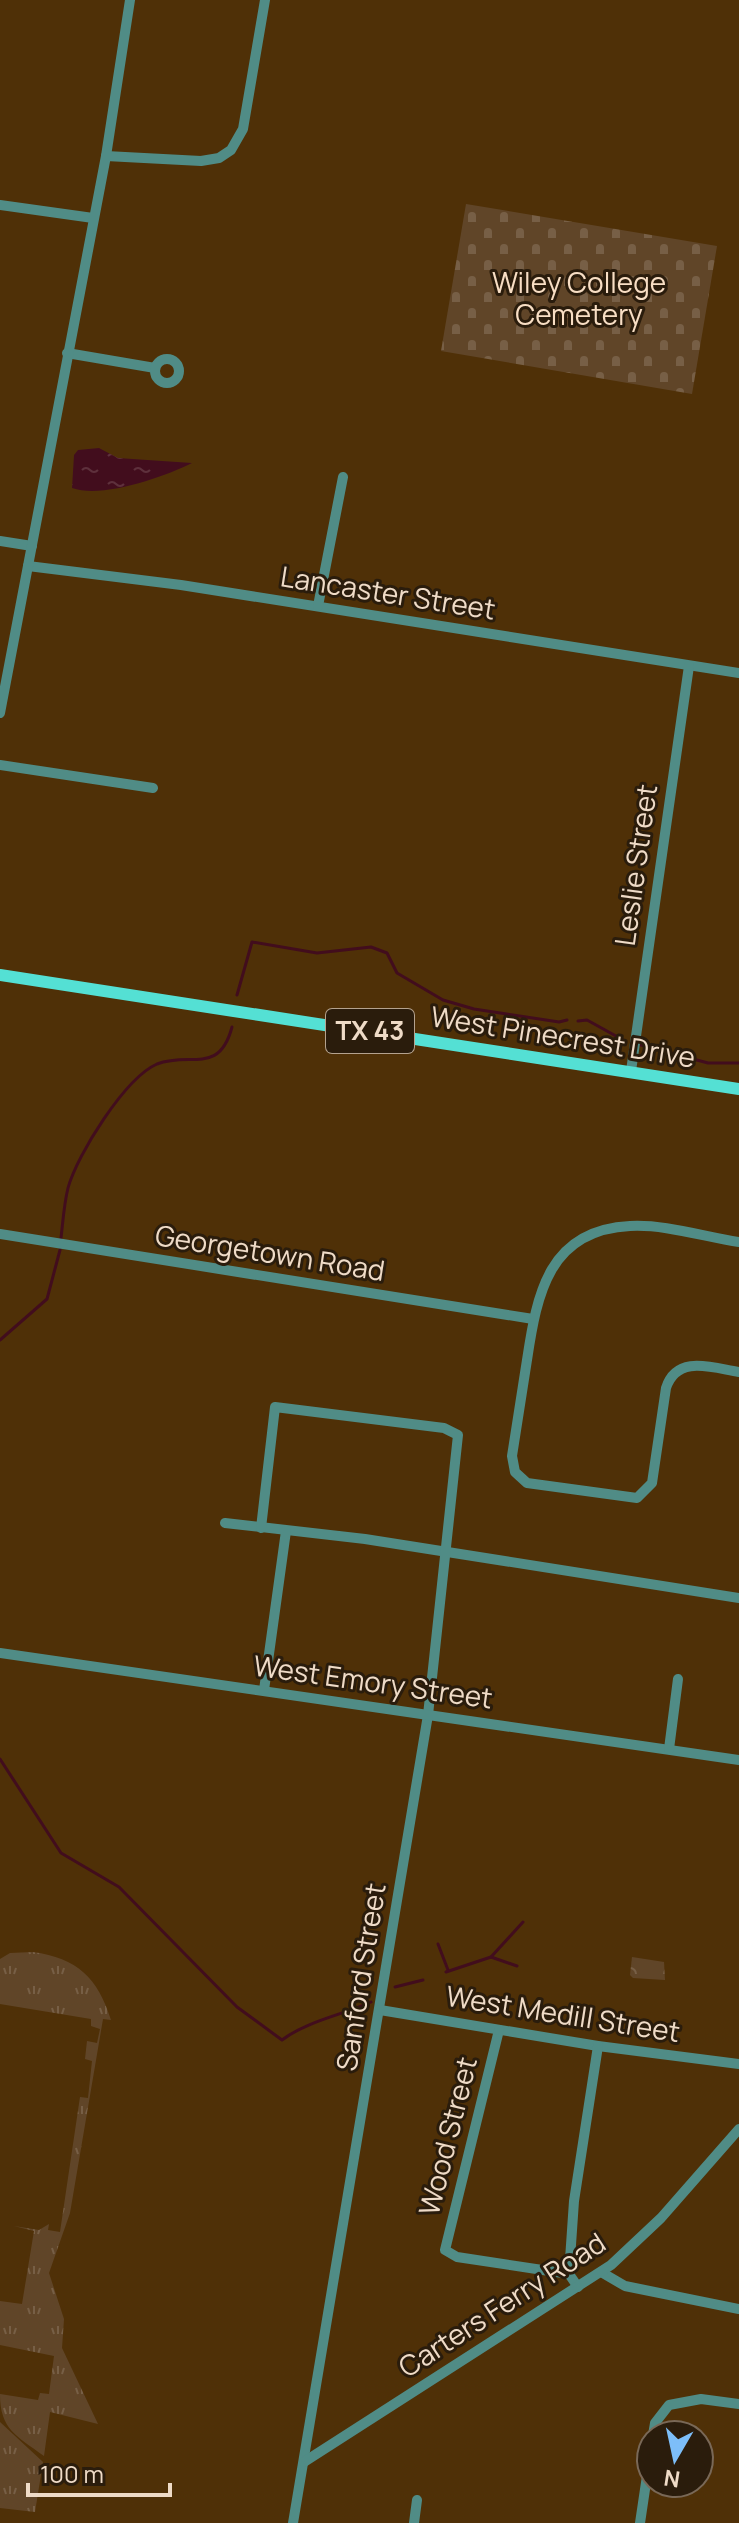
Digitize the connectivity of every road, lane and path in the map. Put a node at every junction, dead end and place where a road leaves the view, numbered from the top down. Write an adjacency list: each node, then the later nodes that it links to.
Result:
1 (130, 0): 3 (street)
2 (265, 0): 3 (street)
3 (106, 156): 5 (street)
4 (0, 205): 5 (street)
5 (93, 218): 6 (street)
6 (67, 353): 7 (street); 10 (street)
7 (155, 368)
8 (343, 477): 12 (street)
9 (0, 541): 10 (street)
10 (32, 546): 11 (street)
11 (28, 566): 12 (street, Lancaster Street); 15 (street)
12 (318, 606): 13 (street, Lancaster Street)
13 (689, 666): 14 (street, Lancaster Street); 19 (street, Leslie Street)
14 (739, 673)
15 (0, 713)
16 (0, 765): 17 (street)
17 (153, 788)
18 (0, 975): 19 (main road, West Pinecrest Drive / TX 43)
19 (631, 1071): 20 (main road, West Pinecrest Drive / TX 43)
20 (739, 1089)
21 (0, 1234): 23 (street, Georgetown Road)
22 (739, 1242): 23 (street)
23 (533, 1319): 24 (street)
24 (739, 1372)
25 (225, 1523): 26 (street)
26 (261, 1528): 27 (street); 28 (street, Sanford Street)
27 (286, 1531): 28 (street); 32 (street)
28 (447, 1553): 29 (street); 33 (street, Sanford Street)
29 (739, 1598)
30 (0, 1653): 32 (street, West Emory Street)
31 (678, 1679): 34 (street)
32 (264, 1690): 33 (street, West Emory Street)
33 (428, 1715): 34 (street, West Emory Street); 36 (street, Sanford Street)
34 (669, 1749): 35 (street, West Emory Street)
35 (739, 1760)
36 (380, 2010): 37 (street, West Medill Street); 47 (street, Sanford Street)
37 (499, 2030): 38 (street, West Medill Street); 42 (street, Wood Street)
38 (598, 2046): 39 (street, West Medill Street); 42 (street)
39 (739, 2064)
40 (739, 2129): 41 (street, Carters Ferry Road)
41 (601, 2272): 43 (street, Carters Ferry Road); 44 (street)
42 (569, 2274): 43 (street)
43 (578, 2287): 47 (street, Carters Ferry Road)
44 (739, 2309)
45 (739, 2404): 46 (street)
46 (658, 2419)
47 (304, 2462): 50 (street, Sanford Street)
48 (644, 2499): 52 (street)
49 (417, 2500): 51 (street)
50 (293, 2523)
51 (414, 2523)
52 (640, 2523)

